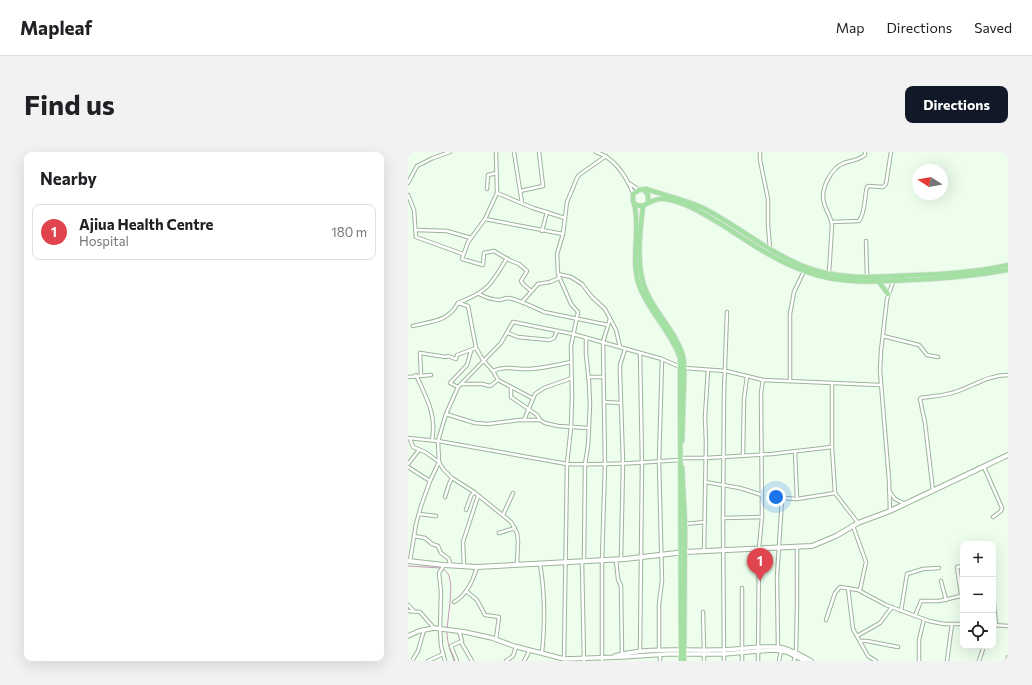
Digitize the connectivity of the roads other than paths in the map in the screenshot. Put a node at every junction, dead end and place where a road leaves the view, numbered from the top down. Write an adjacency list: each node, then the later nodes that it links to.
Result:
1 (450, 152): 11 (street)
2 (496, 152): 10 (street)
3 (514, 152): 16 (street)
4 (539, 152): 16 (street)
5 (596, 152): 9 (street)
6 (760, 152): 33 (street)
7 (865, 152): 27 (street)
8 (890, 152): 27 (street)
9 (606, 156): 12 (street); 25 (street)
10 (497, 173): 13 (street); 17 (street)
11 (408, 183)
12 (629, 183): 15 (street); 18 (street)
13 (487, 189)
14 (646, 189): 15 (main road); 20 (main road); 33 (main road)
15 (639, 190): 18 (main road)
16 (520, 191): 22 (street)
17 (497, 193): 22 (street); 26 (street)
18 (633, 194): 21 (main road)
19 (408, 195): 28 (street)
20 (650, 202): 23 (main road); 38 (main road)
21 (634, 203): 23 (main road); 70 (main road)
22 (522, 204): 24 (street)
23 (643, 206): 70 (main road)
24 (547, 212): 25 (street); 29 (street)
25 (565, 218): 30 (street)
26 (485, 219): 29 (street); 31 (street)
27 (832, 222): 39 (street)
28 (416, 230): 31 (street); 34 (street)
29 (542, 231): 30 (street)
30 (563, 234): 40 (street)
31 (471, 238): 34 (street)
32 (866, 241): 41 (street)
33 (770, 250): 39 (main road)
34 (464, 254): 35 (street)
35 (507, 258): 45 (street); 46 (street)
36 (1008, 266): 41 (main road)
37 (1008, 270): 43 (main road)
38 (804, 271): 44 (main road); 85 (street)
39 (829, 273): 41 (main road)
40 (558, 274): 42 (street); 52 (street)
41 (867, 277)
42 (559, 278): 45 (street); 51 (street)
43 (893, 281): 44 (main road); 47 (street)
44 (879, 282): 47 (main road)
45 (531, 291): 48 (street)
46 (479, 294): 48 (street); 49 (street)
47 (888, 294): 58 (street)
48 (522, 302): 51 (street)
49 (458, 304): 54 (street); 62 (street)
50 (727, 312): 73 (street)
51 (576, 318): 53 (street); 57 (street)
52 (610, 319): 53 (street); 61 (street)
53 (608, 325): 60 (street)
54 (413, 326)
55 (556, 331): 56 (street); 56 (street); 57 (street)
56 (508, 333): 68 (street)
57 (573, 334): 59 (street); 69 (street)
58 (882, 336): 66 (street); 88 (street)
59 (586, 338): 60 (street); 80 (street)
60 (603, 342): 61 (street); 81 (street)
61 (620, 347): 63 (street)
62 (476, 348): 64 (street); 68 (street)
63 (625, 349): 65 (street); 93 (street)
64 (471, 351): 76 (street); 89 (street)
65 (640, 353): 67 (street); 115 (street)
66 (938, 356)
67 (662, 359): 70 (street); 113 (street)
68 (483, 360): 72 (street); 87 (street)
69 (571, 362): 72 (street); 82 (street)
70 (681, 367): 71 (street); 111 (main road)
71 (708, 370): 73 (street); 110 (street)
72 (493, 371): 83 (street)
73 (726, 371): 78 (street); 109 (street)
74 (431, 374): 76 (street)
75 (416, 375): 76 (street); 79 (street); 101 (street)
76 (421, 375)
77 (1008, 375): 126 (street)
78 (748, 376): 84 (street); 108 (street)
79 (408, 377)
80 (588, 377): 81 (street); 99 (street)
81 (603, 377): 92 (street)
82 (572, 378): 91 (street); 98 (street)
83 (498, 380): 87 (street); 90 (street)
84 (763, 380): 85 (street); 106 (street)
85 (790, 381): 86 (street)
86 (832, 383): 88 (street); 103 (street)
87 (461, 384): 89 (street)
88 (880, 385): 125 (street)
89 (458, 387): 95 (street)
90 (510, 387): 91 (street); 94 (street)
91 (532, 398): 94 (street)
92 (604, 402): 93 (street); 118 (street)
93 (621, 403): 114 (street)
94 (528, 408): 96 (street); 97 (street)
95 (446, 414): 96 (street); 102 (street)
96 (524, 420): 97 (street)
97 (540, 420): 98 (street)
98 (571, 427): 99 (street); 116 (street)
99 (588, 428): 117 (street)
100 (409, 438): 101 (street); 104 (street)
101 (432, 440): 102 (street)
102 (438, 441): 112 (street); 116 (street)
103 (832, 447): 105 (street); 129 (street)
104 (419, 450): 112 (street); 119 (street)
105 (795, 451): 106 (street); 133 (street)
106 (762, 455): 108 (street); 130 (street)
107 (1008, 455): 120 (main road)
108 (743, 456): 109 (street)
109 (724, 457): 110 (street); 124 (street)
110 (706, 458): 111 (street); 123 (street)
111 (680, 459): 113 (street); 145 (main road); 155 (main road)
112 (439, 462): 121 (street); 122 (street)
113 (659, 462): 115 (street); 156 (street)
114 (623, 463): 115 (street); 118 (street); 158 (street)
115 (642, 463): 157 (street)
116 (567, 464): 117 (street); 162 (street)
117 (585, 464): 118 (street); 161 (street)
118 (605, 464): 160 (street)
119 (408, 466): 122 (street)
120 (984, 467): 126 (main road); 142 (street)
121 (452, 478): 127 (street); 132 (street)
122 (430, 481): 137 (street)
123 (705, 482): 124 (street); 143 (street)
124 (724, 486): 130 (street); 140 (street)
125 (889, 490): 134 (street); 136 (street)
126 (933, 491): 134 (main road)
127 (474, 492): 131 (street); 135 (street)
128 (513, 493): 138 (street)
129 (835, 493): 133 (street); 144 (street)
130 (762, 495): 141 (street)
131 (478, 496): 138 (street); 166 (street)
132 (445, 497)
133 (797, 499): 150 (street)
134 (906, 504): 136 (main road)
135 (466, 510)
136 (890, 511): 144 (main road)
137 (419, 514): 139 (street); 149 (street)
138 (503, 515): 147 (street)
139 (436, 516)
140 (723, 518): 141 (street); 154 (street)
141 (762, 518): 152 (street)
142 (993, 518)
143 (705, 522): 145 (street); 153 (street)
144 (858, 523): 146 (main road)
145 (685, 524): 155 (main road)
146 (853, 526): 151 (main road); 175 (street)
147 (515, 528): 148 (street); 164 (street)
148 (499, 533)
149 (414, 536): 159 (street); 165 (street)
150 (779, 547): 151 (main road); 152 (main road); 203 (street)
151 (797, 547): 217 (street)
152 (759, 548): 154 (main road); 205 (street)
153 (704, 551): 154 (main road); 155 (main road)
154 (723, 551): 212 (street)
155 (683, 552): 156 (main road); 211 (main road)
156 (661, 555): 157 (main road); 210 (street)
157 (641, 557): 158 (main road); 214 (street)
158 (619, 560): 160 (main road); 218 (street)
159 (409, 561): 168 (main road)
160 (602, 561): 161 (main road); 221 (street)
161 (583, 562): 162 (main road); 222 (street)
162 (566, 563): 163 (main road); 220 (street)
163 (540, 564): 164 (main road); 213 (street)
164 (517, 565): 169 (main road)
165 (450, 566): 166 (main road); 168 (main road)
166 (464, 566): 169 (main road)
167 (960, 566): 172 (street)
168 (444, 567): 195 (street)
169 (477, 567): 176 (street)
170 (938, 568): 184 (street)
171 (940, 581): 178 (street)
172 (960, 584)
173 (742, 588): 208 (street)
174 (848, 588): 175 (street); 188 (street); 198 (street)
175 (860, 590): 181 (street)
176 (466, 592): 179 (street); 199 (street)
177 (960, 596): 178 (street)
178 (946, 600): 186 (street)
179 (454, 602)
180 (408, 605): 182 (street)
181 (892, 608): 184 (street); 198 (street)
182 (413, 610): 183 (street); 193 (street)
183 (408, 611)
184 (901, 611): 186 (street)
185 (703, 612): 215 (street)
186 (915, 616): 187 (street)
187 (924, 619): 189 (street); 243 (street)
188 (826, 620)
189 (952, 624): 190 (street); 244 (street)
190 (960, 624)
191 (996, 625): 192 (street)
192 (1008, 626)
193 (434, 628): 194 (street); 195 (street)
194 (424, 630): 197 (street); 223 (street)
195 (440, 630): 196 (street); 216 (street)
196 (459, 631): 199 (street); 201 (street)
197 (408, 636)
198 (857, 636): 200 (street)
199 (496, 639): 202 (street)
200 (860, 641): 204 (street); 242 (street)
201 (461, 642): 226 (street); 227 (street)
202 (516, 647): 207 (street); 228 (street)
203 (778, 647): 205 (street); 217 (street)
204 (898, 647)
205 (758, 649): 208 (street); 209 (street); 237 (street)
206 (983, 649): 245 (street)
207 (529, 650): 213 (street); 229 (street)
208 (742, 651): 212 (street); 236 (street)
209 (781, 651): 217 (street); 238 (street)
210 (660, 652): 211 (street); 214 (street); 231 (street)
211 (682, 652): 215 (street); 232 (main road); 233 (main road)
212 (724, 652): 215 (street); 235 (street)
213 (542, 653): 220 (street)
214 (640, 653): 218 (street); 230 (street)
215 (704, 653): 234 (street)
216 (443, 654): 224 (street); 225 (street)
217 (795, 654): 239 (street); 240 (street); 241 (street)
218 (622, 657): 221 (street)
219 (1008, 657): 246 (street)
220 (565, 659): 222 (street)
221 (602, 659): 222 (street)
222 (584, 660)
223 (412, 661)
224 (428, 661)
225 (445, 661)
226 (457, 661)
227 (472, 661)
228 (506, 661)
229 (524, 661)
230 (640, 661)
231 (660, 661)
232 (681, 661)
233 (684, 661)
234 (704, 661)
235 (724, 661)
236 (742, 661)
237 (758, 661)
238 (779, 661)
239 (794, 661)
240 (805, 661)
241 (811, 661)
242 (876, 661)
243 (919, 661)
244 (947, 661)
245 (979, 661)
246 (1007, 661)

